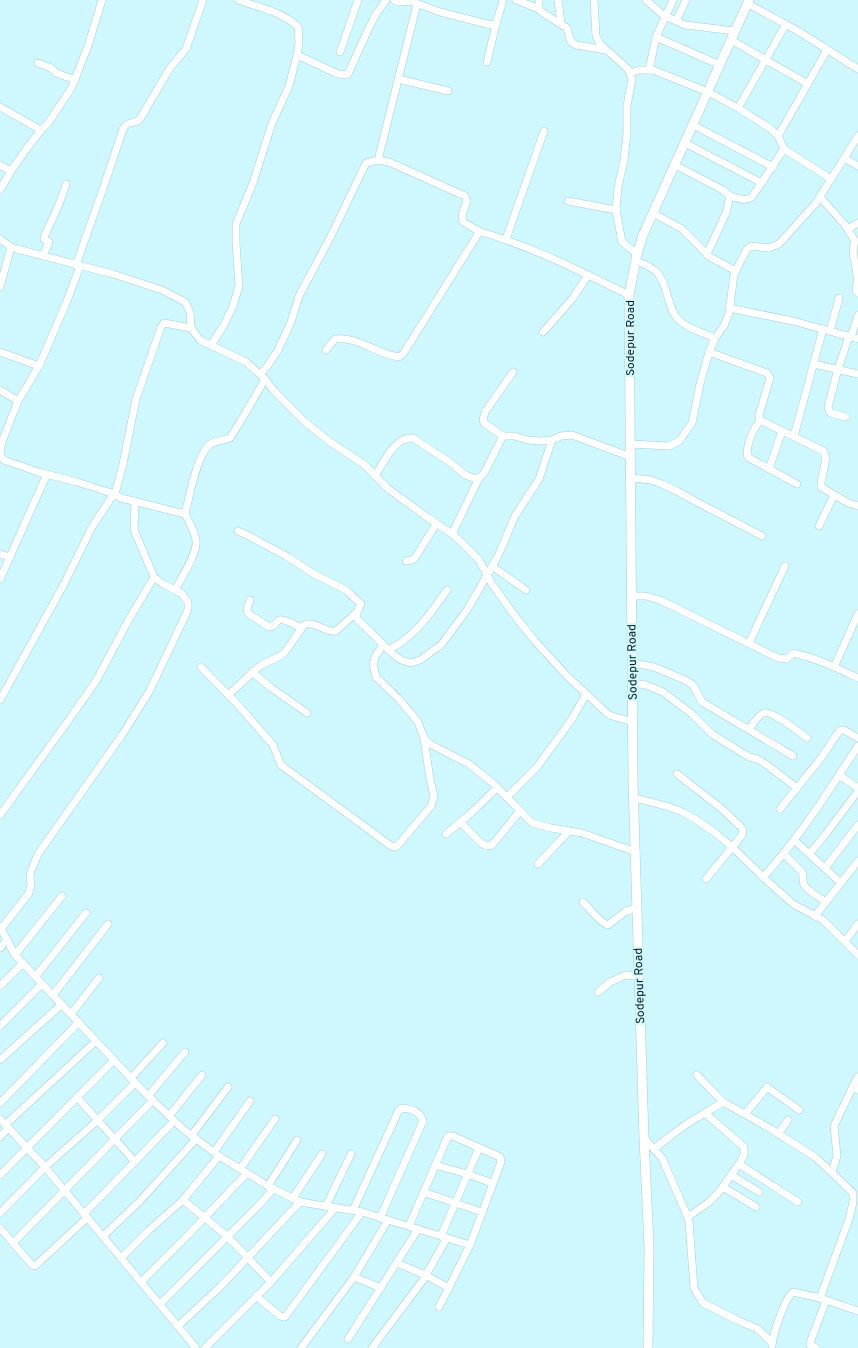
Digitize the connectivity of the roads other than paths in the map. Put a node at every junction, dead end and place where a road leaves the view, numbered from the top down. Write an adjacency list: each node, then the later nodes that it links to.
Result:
1 (102, 0): 37 (street)
2 (203, 0): 74 (street)
3 (238, 0): 28 (street)
4 (358, 0): 27 (street)
5 (386, 0): 28 (street)
6 (394, 0): 16 (street)
7 (503, 0): 21 (street)
8 (516, 0): 17 (street)
9 (539, 0): 17 (street)
10 (558, 0): 20 (street)
11 (594, 0): 25 (street)
12 (646, 0): 18 (street)
13 (673, 0): 18 (street)
14 (686, 0): 19 (street)
15 (748, 2): 22 (street); 23 (main road, Sodepur Road)
16 (417, 4): 21 (street); 36 (street)
17 (540, 9): 20 (street)
18 (665, 16): 19 (street); 24 (street)
19 (676, 21): 23 (street)
20 (561, 23): 25 (street)
21 (496, 24): 30 (street)
22 (786, 24): 26 (street); 29 (street)
23 (733, 35): 29 (street); 32 (main road, Sodepur Road)
24 (656, 37): 32 (street); 34 (street)
25 (607, 50): 35 (street)
26 (827, 50): 33 (street); 38 (street)
27 (340, 52)
28 (296, 55): 88 (street)
29 (766, 59): 38 (street); 42 (street)
30 (487, 62)
31 (38, 63): 37 (street)
32 (720, 65): 40 (main road, Sodepur Road)
33 (858, 69)
34 (649, 70): 35 (street); 40 (street)
35 (630, 73): 64 (street)
36 (398, 79): 39 (street); 51 (street)
37 (75, 80): 44 (street)
38 (808, 84): 46 (street)
39 (448, 91)
40 (708, 92): 42 (street); 43 (main road, Sodepur Road)
41 (0, 107): 44 (street)
42 (738, 108): 46 (street)
43 (693, 125): 48 (main road, Sodepur Road); 55 (street)
44 (40, 130): 56 (street)
45 (544, 131): 69 (street)
46 (778, 136): 49 (street)
47 (858, 136): 50 (street)
48 (685, 143): 53 (main road, Sodepur Road); 58 (street)
49 (786, 150): 55 (street); 57 (street)
50 (844, 158): 54 (street); 57 (street)
51 (378, 160): 68 (street); 97 (street)
52 (0, 165): 56 (street)
53 (675, 165): 61 (street); 65 (main road, Sodepur Road)
54 (858, 166)
55 (773, 167): 58 (street)
56 (11, 171): 60 (street)
57 (831, 179): 62 (street)
58 (762, 182): 61 (street)
59 (66, 184): 72 (street)
60 (0, 190)
61 (730, 196): 71 (street)
62 (820, 197): 67 (street); 75 (street)
63 (568, 201): 64 (street)
64 (616, 210): 73 (street)
65 (653, 213): 71 (street); 73 (main road, Sodepur Road)
66 (858, 223): 67 (street)
67 (848, 229): 78 (street)
68 (478, 231): 69 (street); 89 (street)
69 (506, 239): 76 (street)
70 (4, 243): 72 (street); 77 (street)
71 (707, 254): 75 (street)
72 (43, 256): 74 (street)
73 (636, 257): 79 (main road, Sodepur Road); 87 (street)
74 (78, 266): 83 (street); 93 (street)
75 (736, 271): 81 (street)
76 (588, 275): 79 (street); 85 (street)
77 (0, 287)
78 (858, 293)
79 (629, 295): 106 (main road, Sodepur Road)
80 (839, 298): 84 (street)
81 (729, 308): 84 (street); 87 (street)
82 (858, 315): 86 (street)
83 (191, 328): 88 (street); 115 (street)
84 (827, 330): 86 (street); 92 (street)
85 (543, 332)
86 (853, 337): 94 (street)
87 (715, 338): 91 (street)
88 (211, 345): 97 (street)
89 (326, 350)
90 (0, 352): 93 (street)
91 (709, 352): 101 (street); 106 (street)
92 (814, 364): 94 (street); 104 (street)
93 (39, 366): 99 (street)
94 (838, 369): 96 (street); 100 (street)
95 (512, 372): 103 (street)
96 (858, 374)
97 (262, 376): 111 (street); 119 (street)
98 (0, 390): 99 (street)
99 (18, 401): 107 (street)
100 (846, 417)
101 (760, 420): 102 (street); 109 (street)
102 (782, 431): 104 (street); 109 (street)
103 (503, 436): 105 (street); 112 (street)
104 (794, 436): 116 (street)
105 (552, 440): 108 (street); 128 (street)
106 (630, 444): 108 (main road, Sodepur Road)
107 (0, 454): 110 (street)
108 (631, 457): 113 (main road, Sodepur Road)
109 (769, 469): 114 (street)
110 (47, 474): 115 (street); 126 (street)
111 (376, 476): 112 (street); 120 (street)
112 (480, 478): 123 (street)
113 (631, 478): 124 (street); 136 (main road, Sodepur Road)
114 (797, 484)
115 (114, 494): 117 (street); 151 (street)
116 (834, 495): 118 (street); 121 (street)
117 (135, 501): 119 (street); 131 (street)
118 (858, 506)
119 (185, 514): 133 (street)
120 (436, 524): 123 (street); 127 (street)
121 (819, 526)
122 (238, 531): 138 (street)
123 (452, 534): 130 (street)
124 (762, 536)
125 (0, 554): 126 (street)
126 (10, 557): 132 (street)
127 (406, 561)
128 (492, 566): 130 (street); 135 (street)
129 (785, 566): 141 (street)
130 (487, 574): 142 (street); 149 (street)
131 (154, 577): 133 (street); 170 (street)
132 (0, 580)
133 (175, 590): 194 (street)
134 (447, 590): 142 (street)
135 (526, 590)
136 (632, 596): 141 (street); 143 (main road, Sodepur Road)
137 (250, 600): 140 (street)
138 (357, 612): 140 (street); 142 (street)
139 (858, 614): 145 (street)
140 (301, 628): 146 (street)
141 (749, 643): 145 (street)
142 (386, 647): 155 (street)
143 (632, 663): 148 (main road, Sodepur Road); 154 (street)
144 (201, 667): 150 (street)
145 (834, 667): 147 (street)
146 (252, 672): 150 (street); 152 (street)
147 (858, 678)
148 (632, 683): 153 (main road, Sodepur Road); 164 (street)
149 (586, 694): 153 (street); 166 (street)
150 (228, 695): 155 (street)
151 (0, 700)
152 (308, 713)
153 (633, 722): 167 (main road, Sodepur Road)
154 (748, 729): 156 (street); 159 (street)
155 (424, 738): 163 (street)
156 (807, 738)
157 (858, 738): 164 (street)
158 (858, 746): 160 (street)
159 (793, 756)
160 (855, 757): 162 (street)
161 (677, 774): 176 (street)
162 (839, 775): 165 (street); 175 (street)
163 (497, 788): 166 (street); 171 (street)
164 (797, 788): 168 (street)
165 (858, 789): 179 (street)
166 (507, 797): 169 (street)
167 (634, 798): 176 (street); 177 (main road, Sodepur Road)
168 (780, 809)
169 (520, 811): 171 (street); 173 (street)
170 (0, 815)
171 (460, 822): 174 (street)
172 (858, 825): 182 (street)
173 (569, 831): 177 (street); 181 (street)
174 (446, 834)
175 (794, 840): 178 (street); 179 (street)
176 (732, 847): 183 (street); 184 (street)
177 (636, 852): 189 (main road, Sodepur Road)
178 (783, 853): 183 (street); 188 (street)
179 (810, 853): 182 (street)
180 (858, 861): 185 (street)
181 (538, 864)
182 (825, 868): 185 (street)
183 (763, 877): 191 (street)
184 (706, 879)
185 (841, 883): 188 (street)
186 (62, 896): 198 (street)
187 (583, 902): 189 (street)
188 (826, 902): 191 (street)
189 (637, 908): 202 (main road, Sodepur Road)
190 (86, 914): 201 (street)
191 (815, 916): 196 (street)
192 (108, 924): 207 (street)
193 (858, 924): 196 (street)
194 (1, 928): 195 (street)
195 (7, 940): 197 (street); 198 (street)
196 (845, 941): 199 (street)
197 (0, 948)
198 (15, 955): 200 (street)
199 (858, 955)
200 (23, 963): 201 (street); 205 (street)
201 (36, 976): 204 (street)
202 (639, 976): 206 (street); 240 (main road, Sodepur Road)
203 (99, 978): 209 (street)
204 (42, 984): 207 (street); 211 (street)
205 (0, 986)
206 (598, 992)
207 (54, 995): 208 (street)
208 (62, 1004): 209 (street); 215 (street)
209 (71, 1014): 210 (street)
210 (79, 1022): 212 (street); 227 (street)
211 (0, 1026)
212 (96, 1041): 216 (street); 235 (street)
213 (163, 1043): 220 (street)
214 (185, 1052): 224 (street)
215 (0, 1060)
216 (114, 1060): 220 (street); 223 (street)
217 (202, 1075): 231 (street)
218 (697, 1075): 226 (street)
219 (858, 1077): 222 (street)
220 (133, 1080): 224 (street); 234 (street)
221 (228, 1087): 238 (street)
222 (856, 1087): 253 (street)
223 (77, 1097): 234 (street); 242 (street)
224 (150, 1098): 231 (street); 239 (street)
225 (250, 1102): 245 (street)
226 (723, 1102): 229 (street); 230 (street)
227 (0, 1103)
228 (799, 1110): 230 (street)
229 (705, 1113): 244 (street); 249 (street)
230 (746, 1114): 236 (street)
231 (171, 1118): 238 (street); 248 (street)
232 (275, 1119): 252 (street)
233 (788, 1120): 236 (street)
234 (97, 1121): 239 (street); 251 (street)
235 (5, 1124): 237 (street); 242 (street)
236 (778, 1134): 253 (street)
237 (0, 1137)
238 (194, 1137): 245 (street); 284 (street)
239 (115, 1138): 248 (street); 261 (street)
240 (644, 1138): 244 (street); 310 (main road, Sodepur Road)
241 (297, 1140): 260 (street)
242 (26, 1148): 251 (street); 256 (street)
243 (479, 1148): 250 (street); 255 (street); 258 (street)
244 (654, 1149): 278 (street)
245 (217, 1154): 252 (street); 265 (street)
246 (322, 1154): 266 (street)
247 (351, 1154): 269 (street)
248 (135, 1162): 276 (street)
249 (739, 1164): 257 (street); 267 (street)
250 (435, 1165): 255 (street); 262 (street)
251 (45, 1168): 261 (street); 275 (street)
252 (240, 1169): 254 (street)
253 (832, 1172): 264 (street)
254 (247, 1173): 260 (street); 277 (street)
255 (467, 1174): 258 (street); 268 (street)
256 (0, 1175)
257 (731, 1175): 259 (street); 263 (street)
258 (492, 1183): 274 (street)
259 (723, 1187): 271 (street); 278 (street)
260 (270, 1188): 266 (street); 285 (street)
261 (64, 1191): 276 (street); 287 (street)
262 (424, 1192): 268 (street); 281 (street)
263 (759, 1192)
264 (855, 1199): 299 (street)
265 (183, 1200): 277 (street); 289 (street)
266 (297, 1200): 269 (street); 290 (street)
267 (798, 1202)
268 (455, 1203): 274 (street); 286 (street)
269 (326, 1206): 270 (street)
270 (336, 1207): 272 (street); 295 (street)
271 (756, 1207)
272 (352, 1210): 273 (street); 279 (street)
273 (362, 1212): 279 (street); 298 (street)
274 (482, 1212): 288 (street)
275 (0, 1213)
276 (86, 1216): 284 (street); 287 (street)
277 (205, 1217): 285 (street); 294 (street)
278 (688, 1217): 305 (street)
279 (380, 1218): 280 (street)
280 (388, 1220): 281 (street); 293 (street)
281 (409, 1226): 283 (street)
282 (0, 1228): 287 (street)
283 (418, 1229): 286 (street); 291 (street)
284 (103, 1236): 289 (street)
285 (227, 1236): 290 (street); 300 (street)
286 (444, 1237): 288 (street); 292 (street)
287 (13, 1243)
288 (470, 1245): 297 (street)
289 (121, 1258): 294 (street)
290 (248, 1258): 295 (street); 303 (street)
291 (397, 1263): 292 (street); 296 (street)
292 (425, 1275): 297 (street); 309 (street)
293 (354, 1277): 296 (street); 308 (street)
294 (141, 1282): 300 (street)
295 (270, 1282): 298 (street)
296 (381, 1288): 304 (street)
297 (449, 1288): 301 (street)
298 (256, 1296): 307 (street)
299 (823, 1299): 302 (street); 305 (street); 311 (street)
300 (160, 1304): 303 (street)
301 (439, 1307)
302 (858, 1310)
303 (178, 1326): 306 (street)
304 (348, 1340)
305 (772, 1346)
306 (196, 1348)
307 (204, 1348)
308 (301, 1348)
309 (372, 1348)
310 (648, 1348)
311 (816, 1348)

